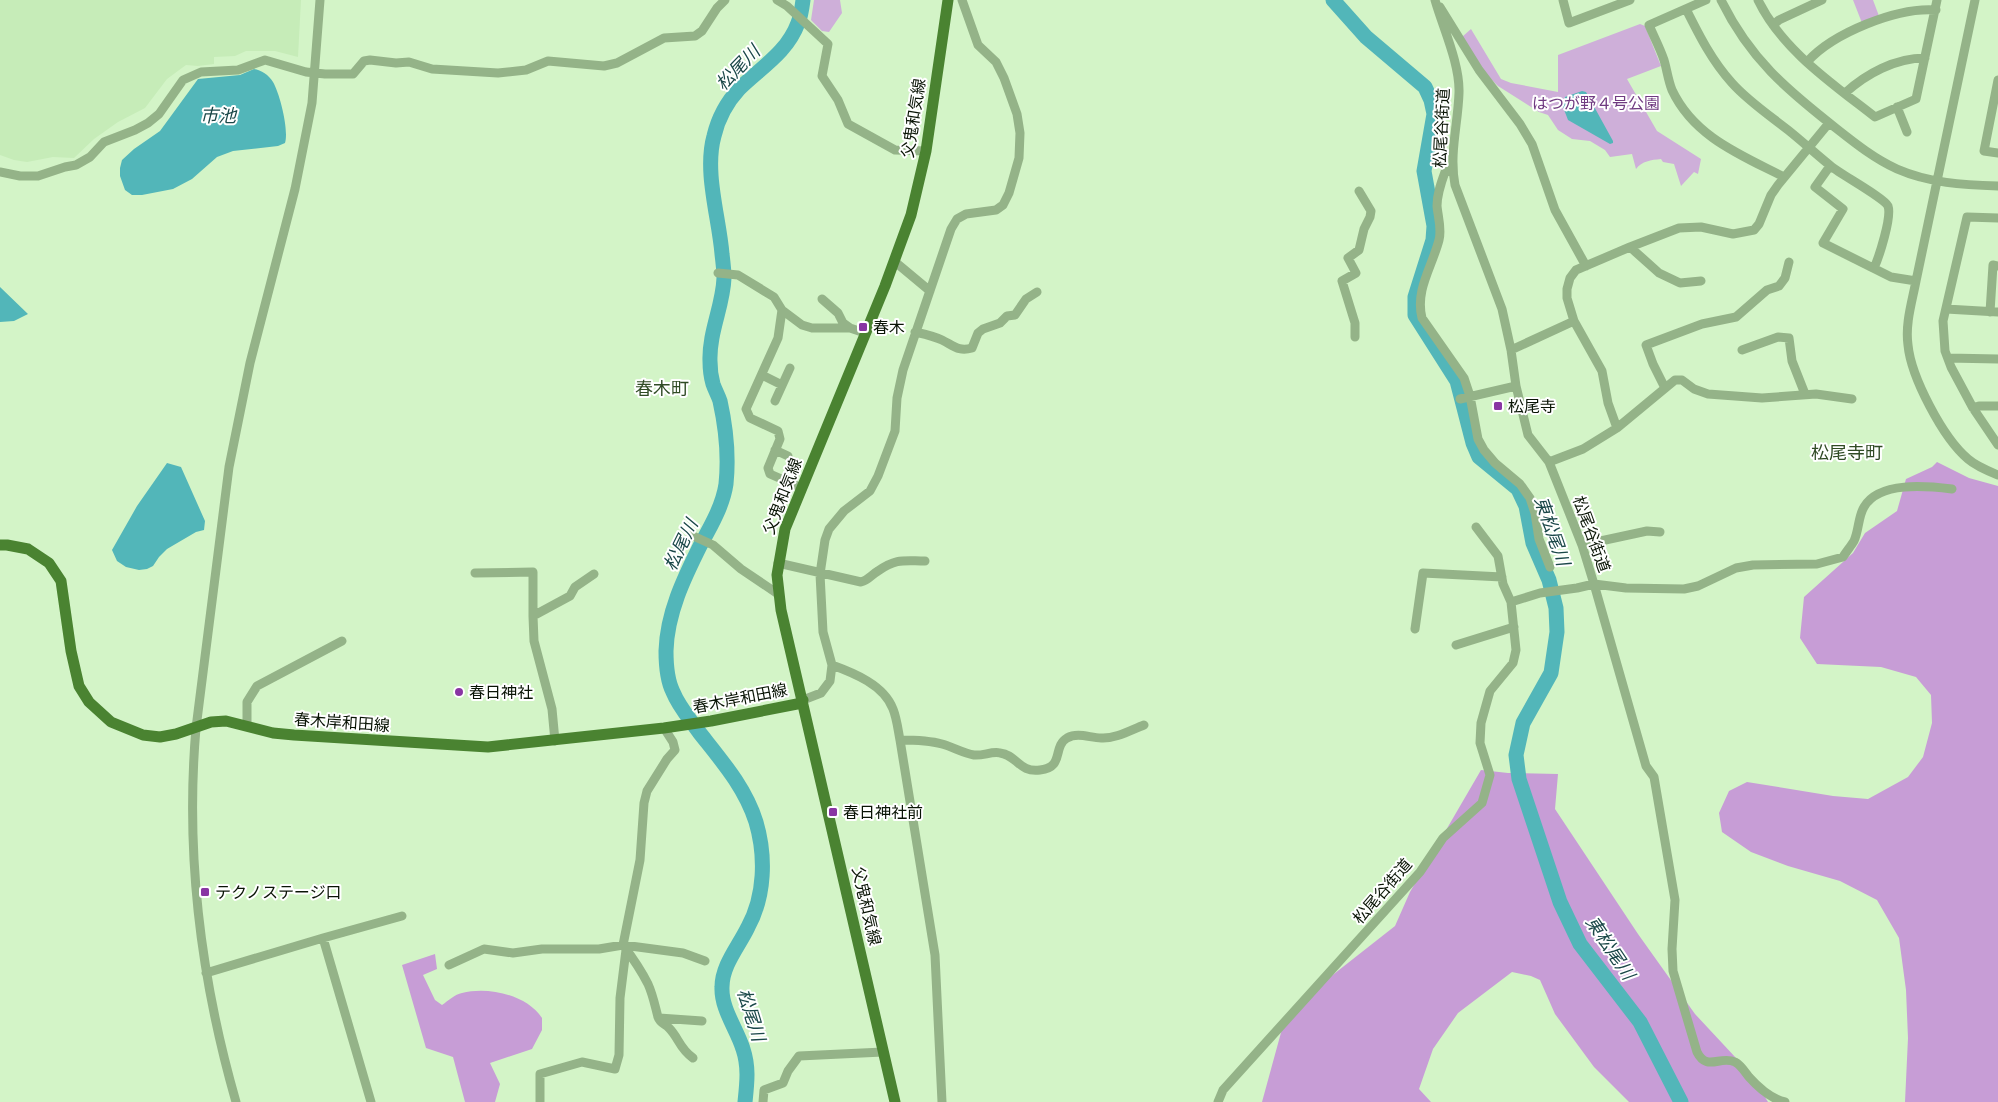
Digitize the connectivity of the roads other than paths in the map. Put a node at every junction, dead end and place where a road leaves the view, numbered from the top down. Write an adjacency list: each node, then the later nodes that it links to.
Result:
1 (320, 0): 20 (street)
2 (725, 0): 20 (street)
3 (778, 0): 27 (street)
4 (948, 0): 27 (main road, 父鬼和気線)
5 (962, 0): 46 (street)
6 (1436, 0): 30 (street, 松尾谷街道); 40 (street)
7 (1563, 0): 14 (street)
8 (1706, 0): 15 (street)
9 (1721, 0): 24 (street)
10 (1758, 0): 17 (street)
11 (1822, 0): 17 (street)
12 (1937, 0): 16 (street)
13 (1975, 0): 33 (street)
14 (1625, 1)
15 (1686, 9): 26 (street); 32 (street)
16 (1936, 10): 18 (street); 19 (street)
17 (1773, 25): 19 (street)
18 (1924, 58): 22 (street); 23 (street)
19 (1807, 62): 22 (street)
20 (315, 73): 31 (street); 105 (street)
21 (1998, 80): 28 (street)
22 (1845, 93): 23 (street)
23 (1897, 107): 25 (street)
24 (1833, 126): 26 (street); 33 (street)
25 (1907, 132)
26 (1809, 147): 29 (street); 32 (street)
27 (926, 151): 38 (main road, 父鬼和気線)
28 (1998, 153)
29 (1830, 166): 42 (street); 42 (street)
30 (1452, 169): 57 (street, 松尾谷街道); 67 (street)
31 (0, 172)
32 (1784, 177): 37 (street)
33 (1938, 182): 34 (street); 45 (street)
34 (1998, 186)
35 (1359, 191): 56 (street)
36 (1998, 218): 50 (street)
37 (1630, 247): 40 (street); 44 (street)
38 (894, 261): 46 (street); 55 (main road, 父鬼和気線)
39 (1789, 262): 65 (street)
40 (1586, 266): 52 (street)
41 (1998, 266): 51 (street)
42 (1874, 268): 45 (street)
43 (718, 273): 49 (street)
44 (1701, 281)
45 (1916, 281): 77 (street)
46 (930, 292): 54 (street)
47 (1037, 292): 54 (street)
48 (822, 299): 53 (street)
49 (782, 310): 53 (street); 62 (street)
50 (1946, 310): 51 (street); 59 (street)
51 (1994, 312)
52 (1574, 320): 57 (street); 72 (street)
53 (850, 328): 55 (street)
54 (915, 332): 90 (street)
55 (865, 333): 78 (main road, 父鬼和気線)
56 (1356, 337)
57 (1511, 350): 64 (street, 松尾谷街道)
58 (1742, 350): 66 (street)
59 (1948, 358): 60 (street); 71 (street)
60 (1998, 359)
61 (790, 368): 63 (street)
62 (762, 375): 63 (street); 74 (street)
63 (782, 385): 69 (street)
64 (1516, 386): 67 (street); 76 (street, 松尾谷街道)
65 (1665, 388): 66 (street); 72 (street)
66 (1805, 394): 68 (street)
67 (1465, 397): 87 (street)
68 (1852, 399)
69 (774, 402)
70 (1998, 406): 71 (street)
71 (1973, 408): 73 (street)
72 (1617, 428): 76 (street)
73 (1998, 445)
74 (775, 450): 75 (street); 78 (street)
75 (788, 456)
76 (1549, 462): 84 (street, 松尾谷街道)
77 (1998, 475)
78 (802, 488): 86 (main road, 父鬼和気線)
79 (1952, 489): 92 (street)
80 (1476, 527): 91 (street)
81 (1660, 532): 84 (street)
82 (693, 536): 93 (street)
83 (0, 545): 105 (main road, 春木岸和田線)
84 (1582, 545): 92 (street, 松尾谷街道)
85 (925, 561): 90 (street)
86 (778, 563): 90 (street); 93 (main road, 父鬼和気線)
87 (1550, 567)
88 (475, 573): 95 (street)
89 (594, 574): 95 (street)
90 (820, 574): 100 (street)
91 (1502, 577): 94 (street); 97 (street)
92 (1594, 584): 94 (street, 松尾谷街道); 125 (street)
93 (778, 594): 101 (main road, 父鬼和気線)
94 (1511, 602): 96 (street, 松尾谷街道)
95 (532, 616): 107 (street)
96 (1514, 627): 99 (street); 124 (street, 松尾谷街道)
97 (1414, 629)
98 (342, 641): 103 (street)
99 (1456, 646)
100 (832, 664): 101 (street); 106 (street)
101 (803, 700): 104 (main road, 春木岸和田線); 116 (main road, 父鬼和気線)
102 (1144, 725): 106 (street)
103 (247, 726): 105 (main road, 春木岸和田線); 107 (main road, 春木岸和田線)
104 (669, 727): 107 (main road, 春木岸和田線); 110 (street)
105 (196, 728): 113 (street)
106 (900, 740): 123 (street)
107 (555, 741)
108 (402, 916): 109 (street)
109 (323, 938): 113 (street); 119 (street)
110 (624, 947): 111 (street); 112 (street); 114 (street); 120 (street)
111 (705, 961)
112 (449, 965)
113 (206, 973): 118 (street)
114 (659, 1018): 115 (street); 117 (street)
115 (702, 1021)
116 (883, 1052): 121 (street); 122 (main road, 父鬼和気線)
117 (692, 1058)
118 (236, 1102)
119 (371, 1102)
120 (540, 1102)
121 (763, 1102)
122 (895, 1102)
123 (942, 1102)
124 (1218, 1102)
125 (1785, 1102)

